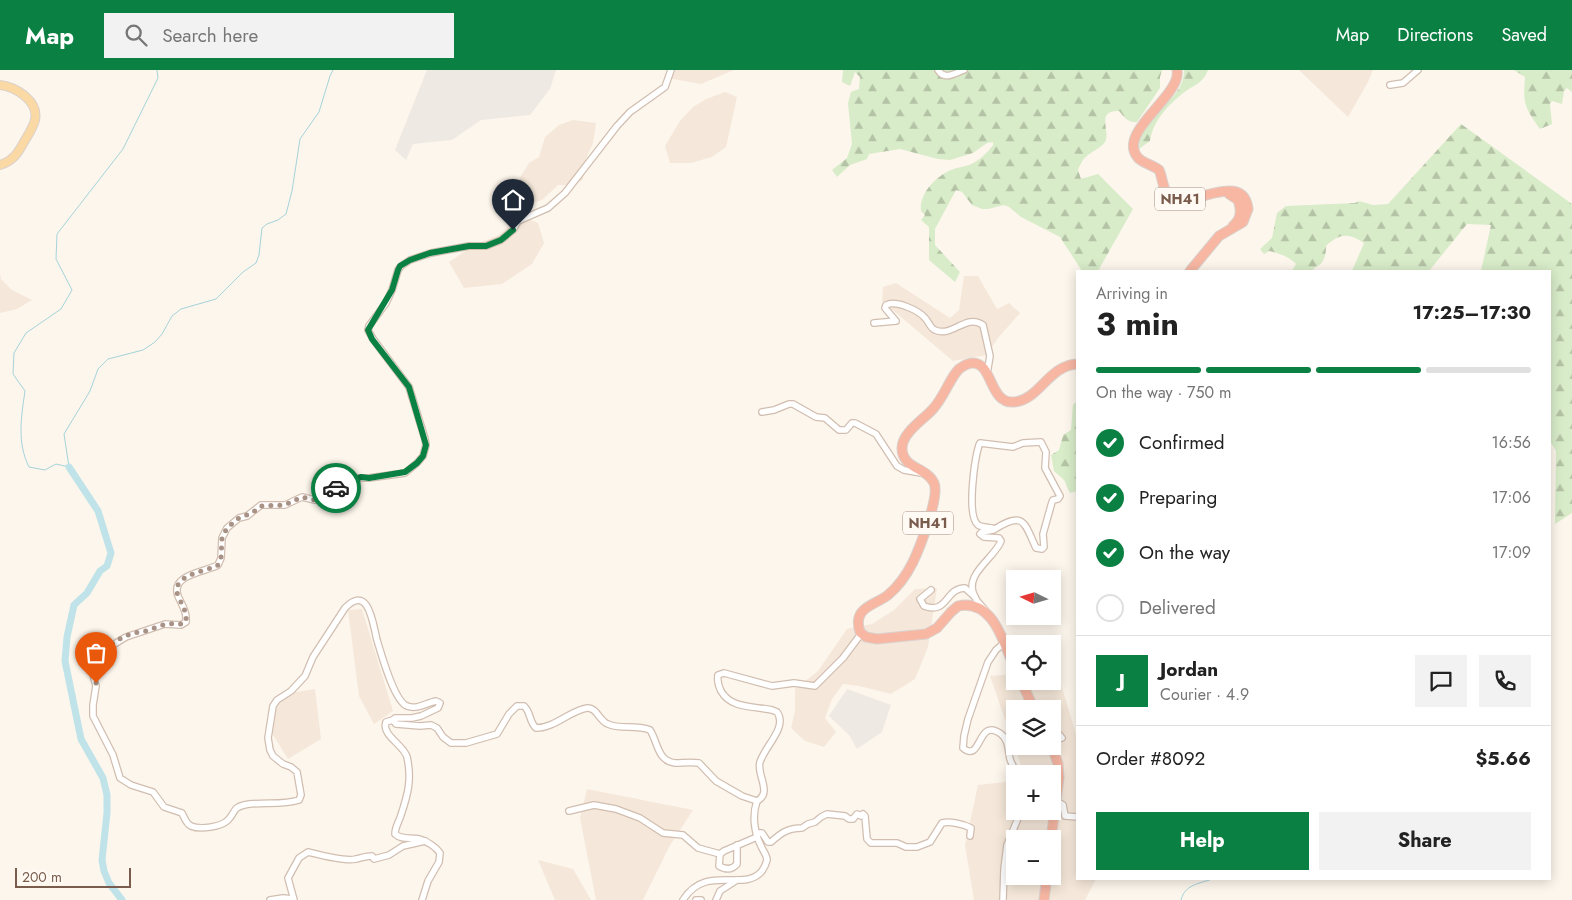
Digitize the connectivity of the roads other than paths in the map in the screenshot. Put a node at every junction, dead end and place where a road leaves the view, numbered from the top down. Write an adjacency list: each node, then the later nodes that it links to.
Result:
1 (671, 70): 22 (street)
2 (938, 70): 3 (street)
3 (964, 70)
4 (1177, 70): 9 (highway, NH41)
5 (1418, 70): 7 (street)
6 (0, 85): 8 (main road)
7 (1390, 85)
8 (0, 166)
9 (1191, 270)
10 (874, 323): 12 (street)
11 (1076, 364): 12 (highway)
12 (987, 374): 14 (highway, NH41)
13 (762, 412): 14 (street)
14 (926, 474): 19 (highway, NH41)
15 (995, 529): 15 (street); 17 (street)
16 (931, 590): 17 (street)
17 (975, 597): 18 (street)
18 (998, 629): 19 (highway); 20 (highway)
19 (861, 634): 24 (street)
20 (1004, 643): 21 (highway); 23 (street)
21 (1006, 648)
22 (394, 720): 24 (street); 31 (street)
23 (1013, 765)
24 (757, 801): 29 (street)
25 (1061, 804): 27 (street)
26 (569, 811): 33 (street)
27 (1076, 817)
28 (1017, 820): 43 (street)
29 (757, 835): 30 (street); 32 (street); 34 (street)
30 (970, 836)
31 (425, 842): 36 (street); 38 (street)
32 (737, 845): 33 (street); 33 (street)
33 (720, 854)
34 (739, 879): 39 (street); 42 (street)
35 (1046, 885): 44 (highway)
36 (294, 899): 37 (street)
37 (270, 900)
38 (422, 900)
39 (683, 900)
40 (696, 900): 41 (street)
41 (701, 900)
42 (716, 900)
43 (1003, 900)
44 (1044, 900)

